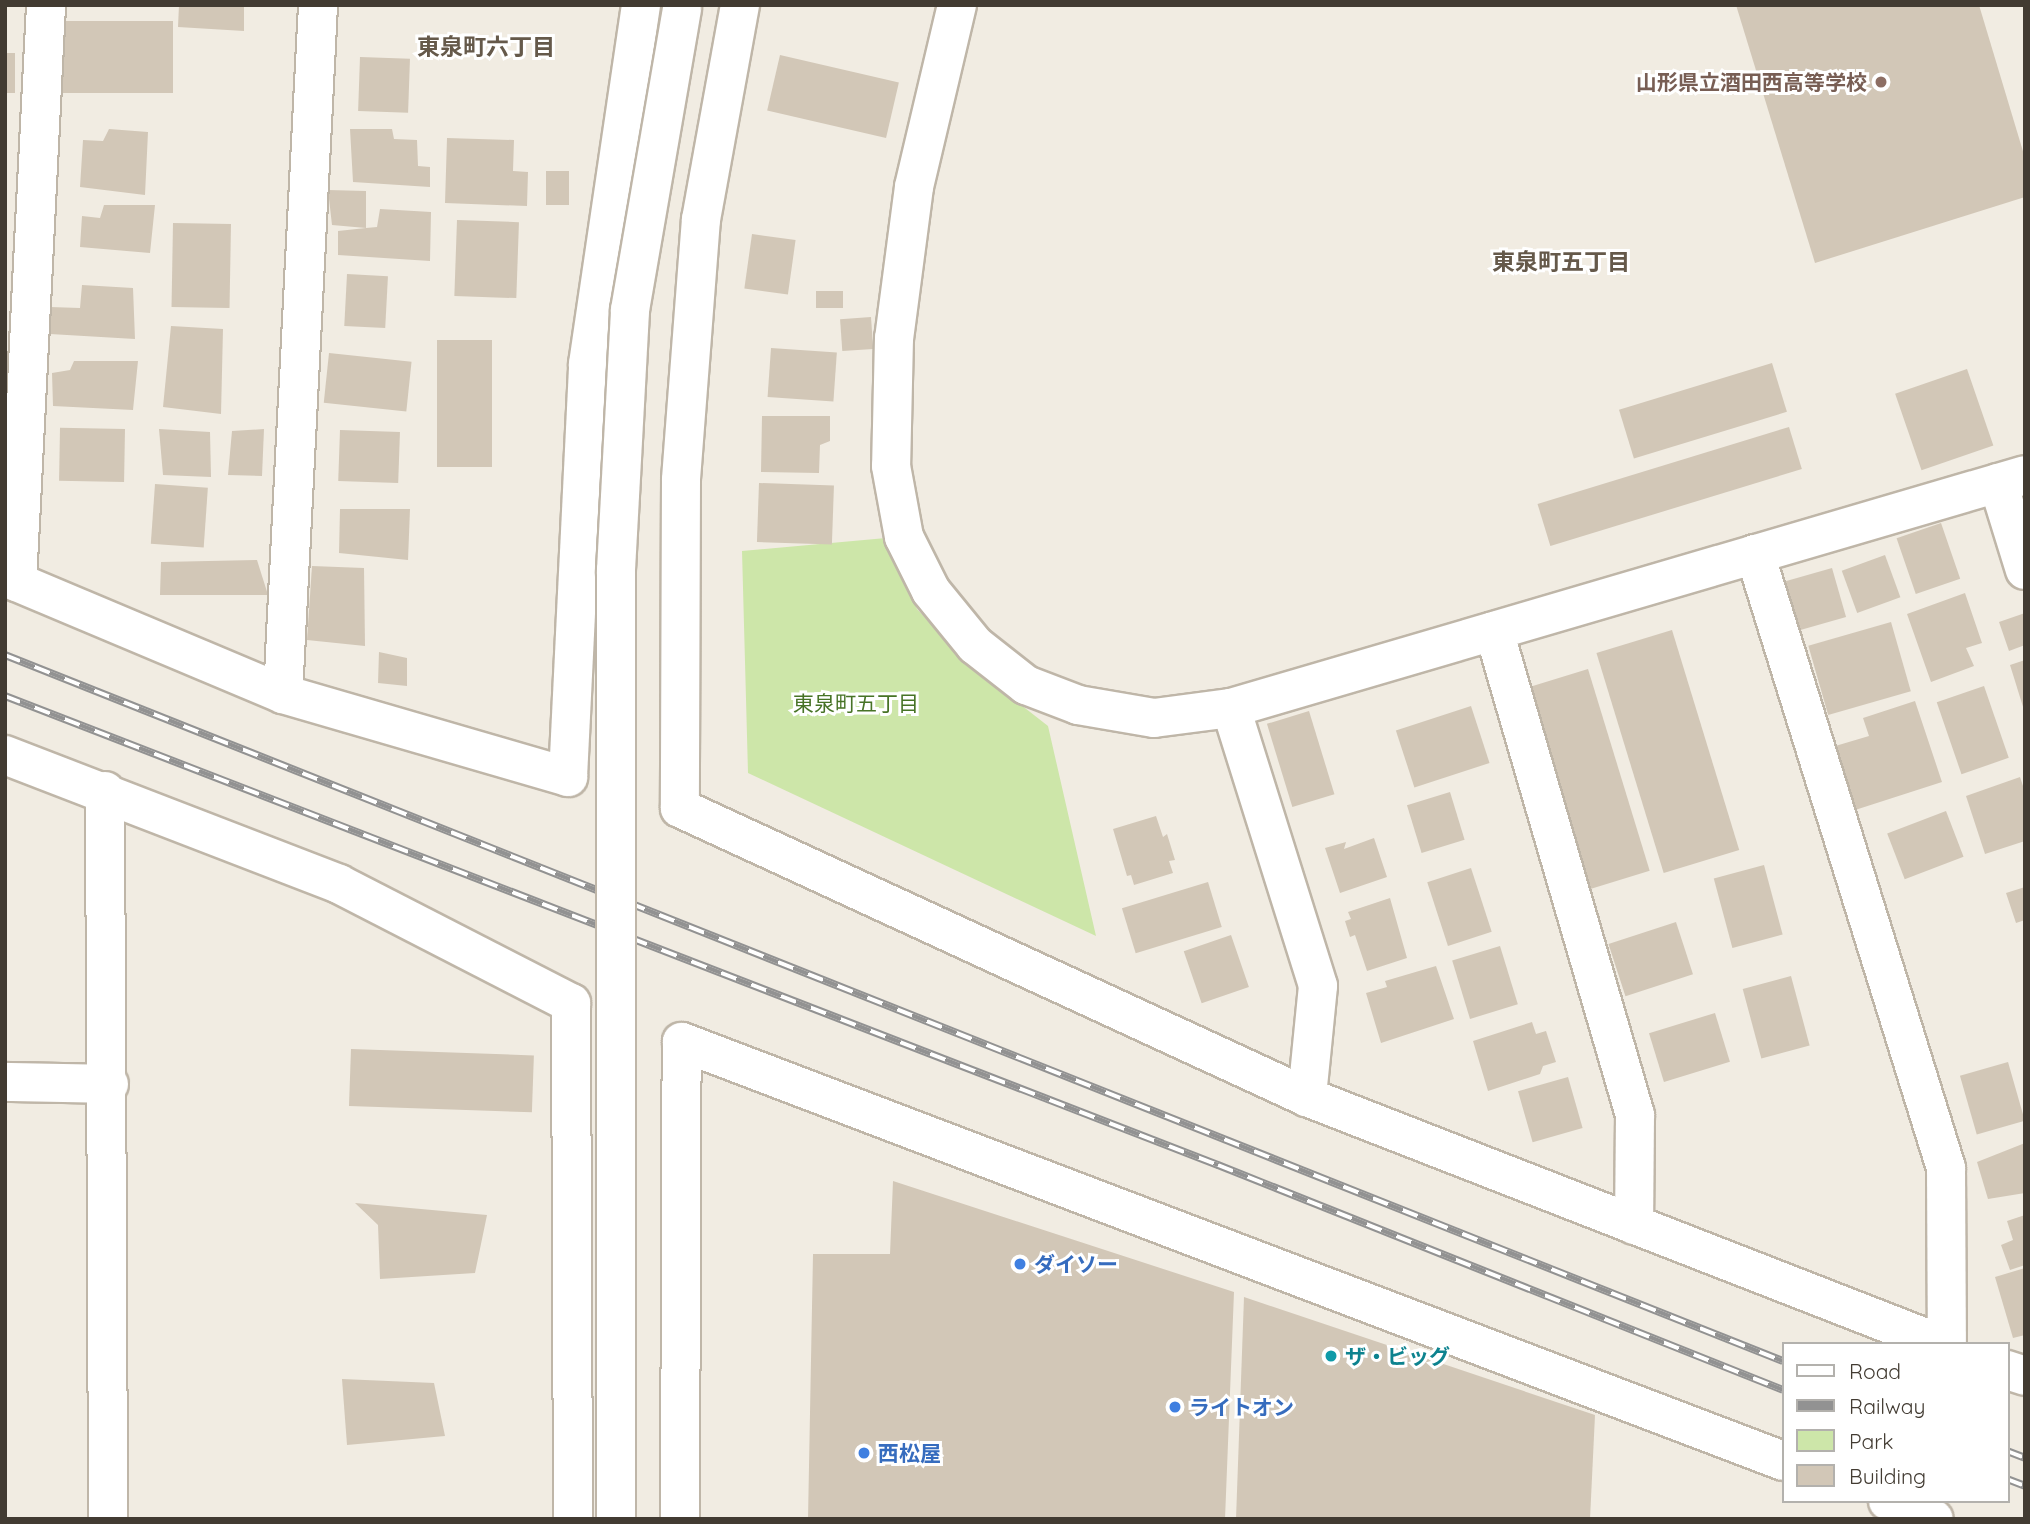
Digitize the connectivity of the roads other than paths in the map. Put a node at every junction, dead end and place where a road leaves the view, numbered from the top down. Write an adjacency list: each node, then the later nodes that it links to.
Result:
1 (46, 5): 10 (street)
2 (318, 5): 12 (street)
3 (641, 5): 12 (street)
4 (740, 5): 18 (street)
5 (957, 5): 13 (street)
6 (683, 7): 26 (street, bridge)
7 (2011, 479): 8 (street); 9 (street)
8 (1755, 554): 11 (street); 21 (street)
9 (2025, 569)
10 (11, 579): 12 (street)
11 (1494, 631): 13 (street); 19 (street)
12 (283, 694)
13 (1231, 708): 18 (street)
14 (5, 755): 15 (street)
15 (106, 791): 17 (street); 25 (street)
16 (5, 1082): 17 (street)
17 (109, 1084): 24 (street)
18 (1307, 1097): 19 (street)
19 (1634, 1225): 20 (street)
20 (1936, 1342)
21 (1947, 1342)
22 (1782, 1461): 27 (street)
23 (1893, 1503): 28 (street)
24 (108, 1519)
25 (573, 1519)
26 (616, 1519)
27 (680, 1519)
28 (1934, 1519)

